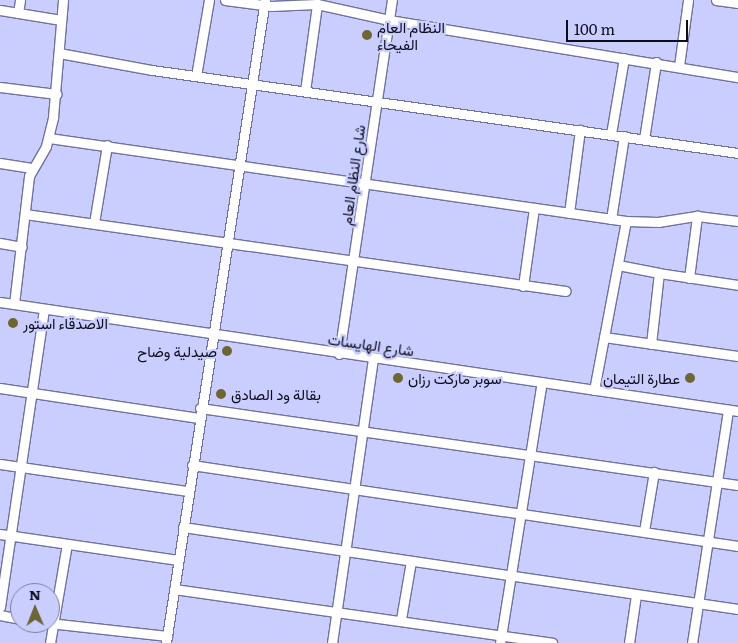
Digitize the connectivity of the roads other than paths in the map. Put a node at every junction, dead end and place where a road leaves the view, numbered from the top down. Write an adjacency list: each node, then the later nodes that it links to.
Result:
1 (20, 0): 13 (street)
2 (63, 0): 14 (street)
3 (209, 0): 20 (street)
4 (225, 0): 9 (street)
5 (392, 0): 15 (street, شارع النظام العام)
6 (688, 0): 19 (street)
7 (716, 0): 8 (street)
8 (726, 1): 10 (street)
9 (265, 3): 11 (street); 22 (street)
10 (738, 3)
11 (316, 4): 15 (street); 24 (street)
12 (0, 10): 13 (street)
13 (18, 13): 14 (street)
14 (61, 20): 16 (street)
15 (389, 20): 17 (street); 26 (street, شارع النظام العام)
16 (59, 53): 20 (street); 25 (street)
17 (624, 58): 18 (street); 28 (street)
18 (656, 62): 19 (street); 31 (street)
19 (679, 66): 21 (street)
20 (196, 76): 22 (street)
21 (738, 77)
22 (253, 84): 24 (street); 35 (street)
23 (0, 87): 25 (street)
24 (304, 92): 26 (street)
25 (57, 94): 30 (street)
26 (376, 102): 27 (street); 37 (street, شارع النظام العام)
27 (580, 130): 28 (street); 39 (street)
28 (612, 134): 29 (street)
29 (624, 136): 31 (street); 42 (street)
30 (49, 138): 32 (street); 36 (street)
31 (644, 139): 33 (street)
32 (107, 145): 35 (street); 45 (street)
33 (738, 152)
34 (0, 163): 36 (street)
35 (239, 164): 37 (street); 47 (street)
36 (32, 168): 40 (street)
37 (364, 184): 38 (street); 49 (street, شارع النظام العام)
38 (534, 208): 39 (street); 54 (street)
39 (570, 213): 42 (street)
40 (25, 214): 45 (street); 48 (street)
41 (697, 216): 43 (street); 44 (street); 52 (street)
42 (611, 219): 43 (street)
43 (626, 221): 50 (street)
44 (738, 221)
45 (94, 223): 47 (street)
46 (0, 243): 48 (street)
47 (225, 243): 49 (street); 59 (street)
48 (22, 246): 57 (street)
49 (353, 263): 54 (street); 62 (street, شارع النظام العام)
50 (618, 265): 51 (street); 60 (street)
51 (659, 273): 52 (street); 61 (street)
52 (688, 278): 53 (street)
53 (738, 285)
54 (523, 286): 55 (street)
55 (566, 291)
56 (0, 302): 57 (street, شارع الهايسات)
57 (14, 304): 58 (street, شارع الهايسات)
58 (44, 310): 59 (street, شارع الهايسات); 68 (street)
59 (211, 334): 62 (street, شارع الهايسات); 69 (street)
60 (604, 337): 61 (street); 67 (street)
61 (652, 344): 63 (street)
62 (340, 354): 64 (street, شارع الهايسات)
63 (738, 356)
64 (373, 359): 65 (street, شارع الهايسات); 73 (street)
65 (542, 382): 67 (street, شارع الهايسات); 74 (street)
66 (0, 388): 68 (street)
67 (594, 390): 70 (street, شارع الهايسات)
68 (32, 393): 72 (street); 77 (street)
69 (200, 408): 72 (street); 73 (street)
70 (728, 410): 71 (street, شارع الهايسات); 79 (street)
71 (738, 411)
72 (199, 418): 76 (street)
73 (362, 431): 74 (street); 81 (street)
74 (531, 455): 78 (street); 83 (street)
75 (0, 464): 77 (street)
76 (192, 465): 81 (street); 82 (street)
77 (21, 467): 82 (street); 87 (street)
78 (654, 472): 79 (street); 85 (street)
79 (716, 481): 80 (street); 88 (street)
80 (738, 485)
81 (353, 489): 83 (street); 91 (street)
82 (188, 492): 84 (street)
83 (522, 515): 85 (street); 94 (street)
84 (183, 527): 91 (street); 92 (street)
85 (644, 531): 88 (street)
86 (0, 534): 87 (street)
87 (11, 536): 89 (street); 99 (street)
88 (708, 541): 90 (street); 98 (street)
89 (67, 544): 92 (street); 95 (street)
90 (738, 546)
91 (345, 551): 93 (street); 100 (street)
92 (178, 560): 96 (street)
93 (411, 561): 94 (street); 102 (street)
94 (511, 575): 97 (street); 105 (street)
95 (60, 583)
96 (174, 589): 100 (street); 104 (street)
97 (636, 594): 98 (street); 108 (street)
98 (699, 604): 101 (street); 109 (street)
99 (0, 607)
100 (337, 610): 102 (street); 106 (street)
101 (738, 610)
102 (402, 619): 105 (street)
103 (60, 624): 104 (street)
104 (166, 639)
105 (501, 639): 107 (street)
106 (332, 643)
107 (552, 643)
108 (629, 643)
109 (693, 643)

